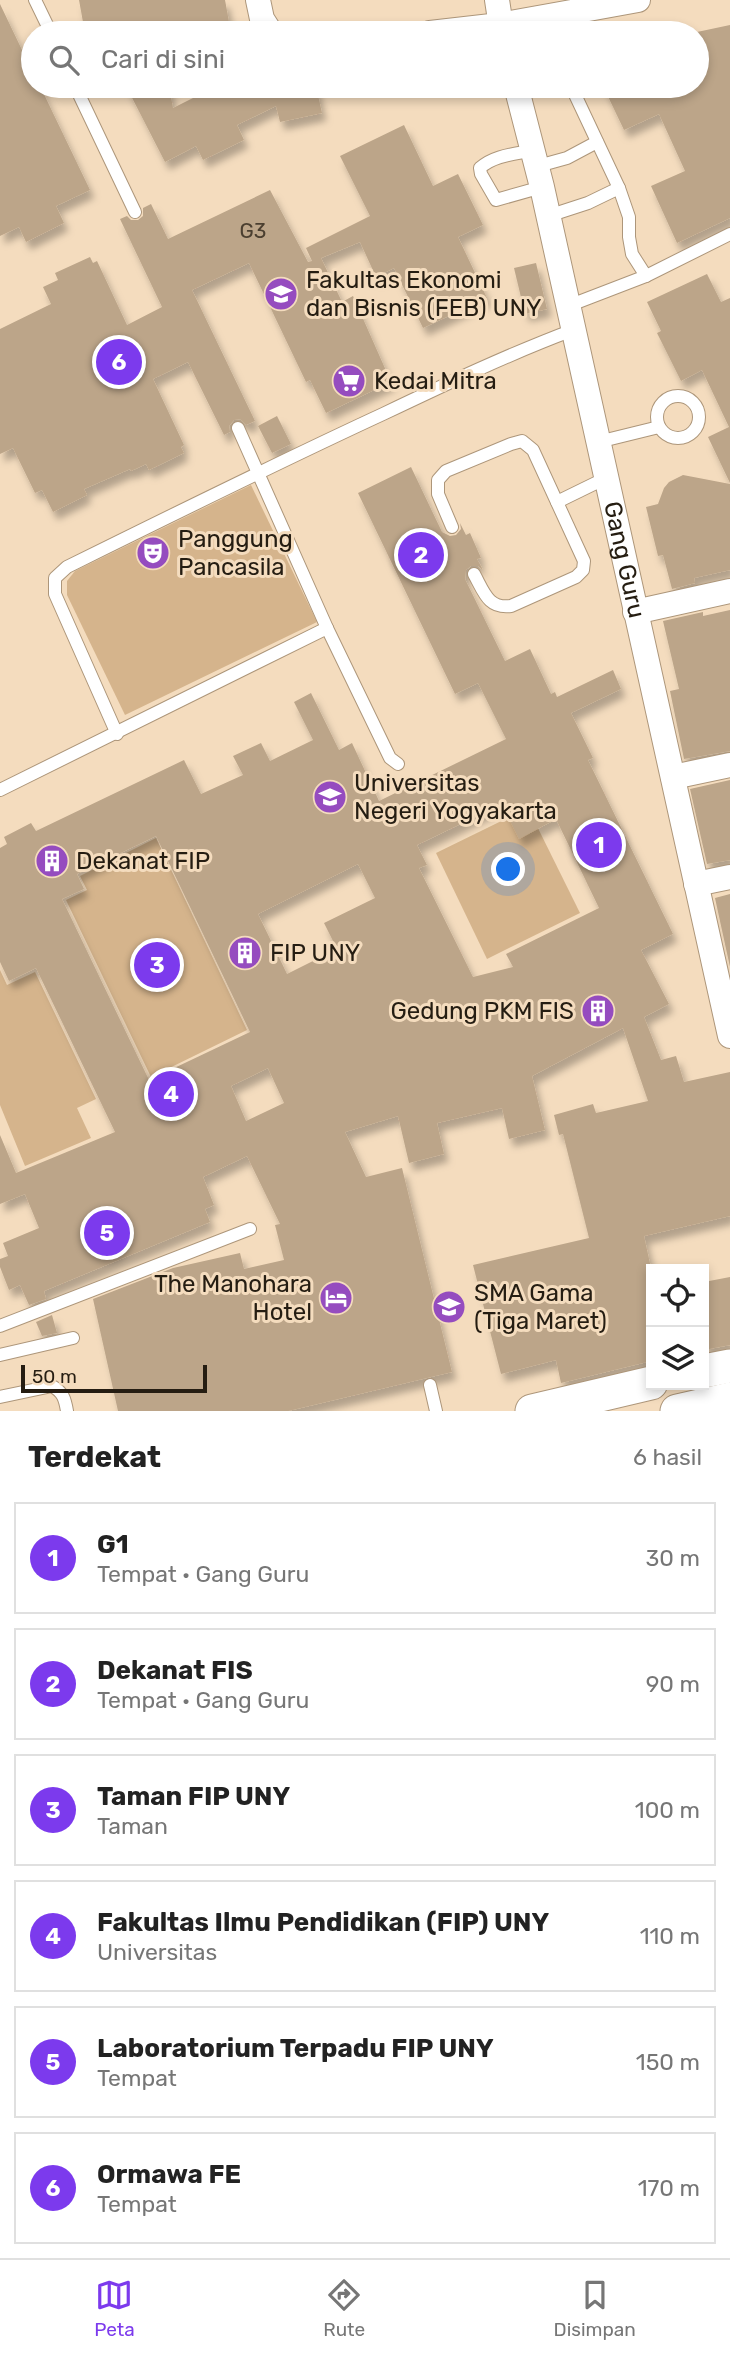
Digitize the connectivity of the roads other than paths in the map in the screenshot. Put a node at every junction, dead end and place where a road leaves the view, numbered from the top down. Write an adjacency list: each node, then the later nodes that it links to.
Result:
1 (35, 0): 5 (lane)
2 (258, 0): 6 (street)
3 (496, 0): 7 (street)
4 (638, 0): 8 (street)
5 (45, 21)
6 (263, 21)
7 (500, 21)
8 (539, 21)
9 (81, 98): 15 (lane)
10 (519, 98): 13 (street, Gang Guru)
11 (577, 98): 12 (lane)
12 (597, 142): 13 (lane); 14 (lane)
13 (538, 168): 16 (street, Gang Guru)
14 (619, 188): 16 (lane); 18 (lane)
15 (135, 212)
16 (548, 216): 19 (street, Gang Guru)
17 (730, 234): 18 (lane)
18 (646, 276): 19 (lane)
19 (571, 318): 22 (street, Gang Guru); 23 (lane)
20 (659, 427): 22 (lane)
21 (239, 428): 23 (lane)
22 (598, 443): 24 (street, Gang Guru)
23 (258, 472): 30 (lane); 31 (lane)
24 (606, 478): 25 (lane); 29 (street, Gang Guru)
25 (557, 502): 26 (lane); 27 (lane)
26 (452, 527)
27 (474, 574)
28 (730, 591): 29 (street)
29 (635, 612): 34 (street, Gang Guru)
30 (327, 628): 31 (lane); 32 (lane)
31 (117, 734): 35 (lane)
32 (398, 764)
33 (730, 765): 34 (street)
34 (673, 777): 37 (street, Gang Guru)
35 (0, 790)
36 (730, 877): 37 (street)
37 (696, 884): 38 (street, Gang Guru)
38 (730, 1036)
39 (250, 1229): 40 (lane)
40 (0, 1326)
41 (73, 1338): 42 (lane)
42 (0, 1355)
43 (730, 1366): 44 (main road)
44 (709, 1370)
45 (646, 1384): 51 (main road)
46 (429, 1385): 50 (lane)
47 (0, 1397): 49 (lane)
48 (730, 1399): 52 (main road)
49 (67, 1411)
50 (436, 1411)
51 (532, 1411)
52 (677, 1411)

